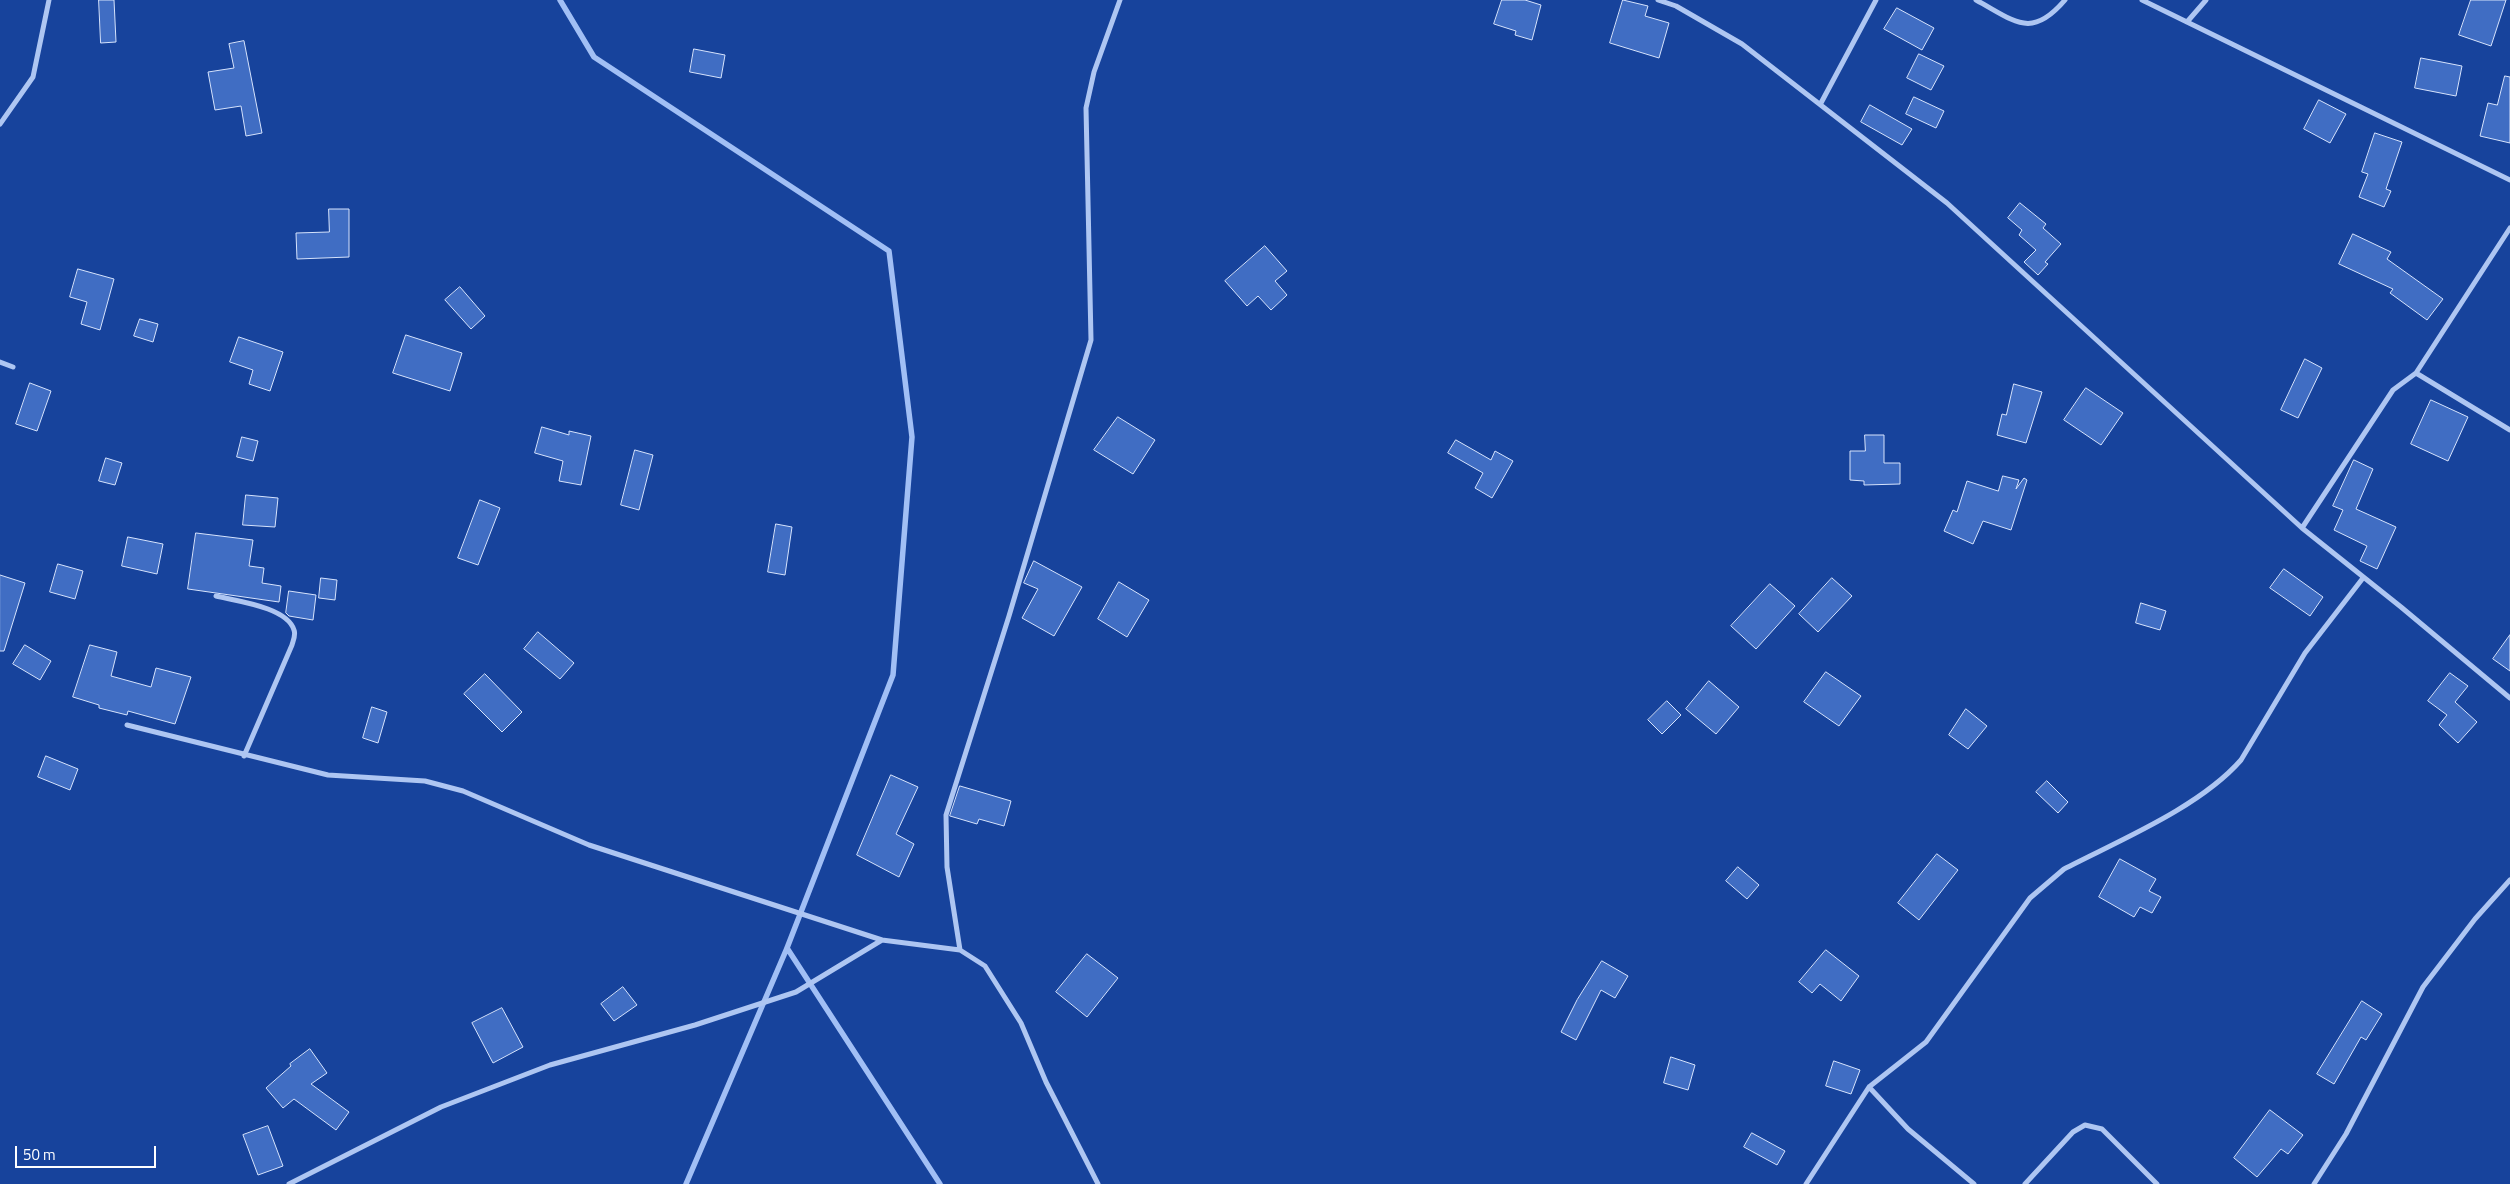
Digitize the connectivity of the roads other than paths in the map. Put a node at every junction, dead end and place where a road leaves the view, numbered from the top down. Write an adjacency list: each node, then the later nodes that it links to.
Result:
1 (49, 0): 11 (street)
2 (1120, 0): 26 (street)
3 (1658, 0): 10 (street)
4 (1876, 0): 10 (street)
5 (1976, 0): 6 (street)
6 (2065, 0)
7 (2142, 0): 9 (street)
8 (2206, 0): 9 (street)
9 (2186, 22): 12 (street)
10 (1821, 103): 18 (street)
11 (0, 124)
12 (2510, 180)
13 (2510, 228): 16 (street)
14 (0, 362): 15 (street)
15 (13, 368)
16 (2416, 373): 17 (street); 18 (street)
17 (2510, 430)
18 (2302, 528): 19 (street)
19 (2363, 578): 21 (street); 27 (street)
20 (216, 596): 23 (street)
21 (2510, 698)
22 (127, 725): 23 (street)
23 (244, 756): 25 (street)
24 (2510, 880): 34 (street)
25 (882, 940): 26 (street); 28 (street)
26 (960, 950): 29 (street)
27 (1869, 1087): 30 (street); 31 (street)
28 (289, 1184)
29 (1098, 1184)
30 (1806, 1184)
31 (1974, 1184)
32 (2025, 1184): 33 (street)
33 (2157, 1184)
34 (2314, 1184)

